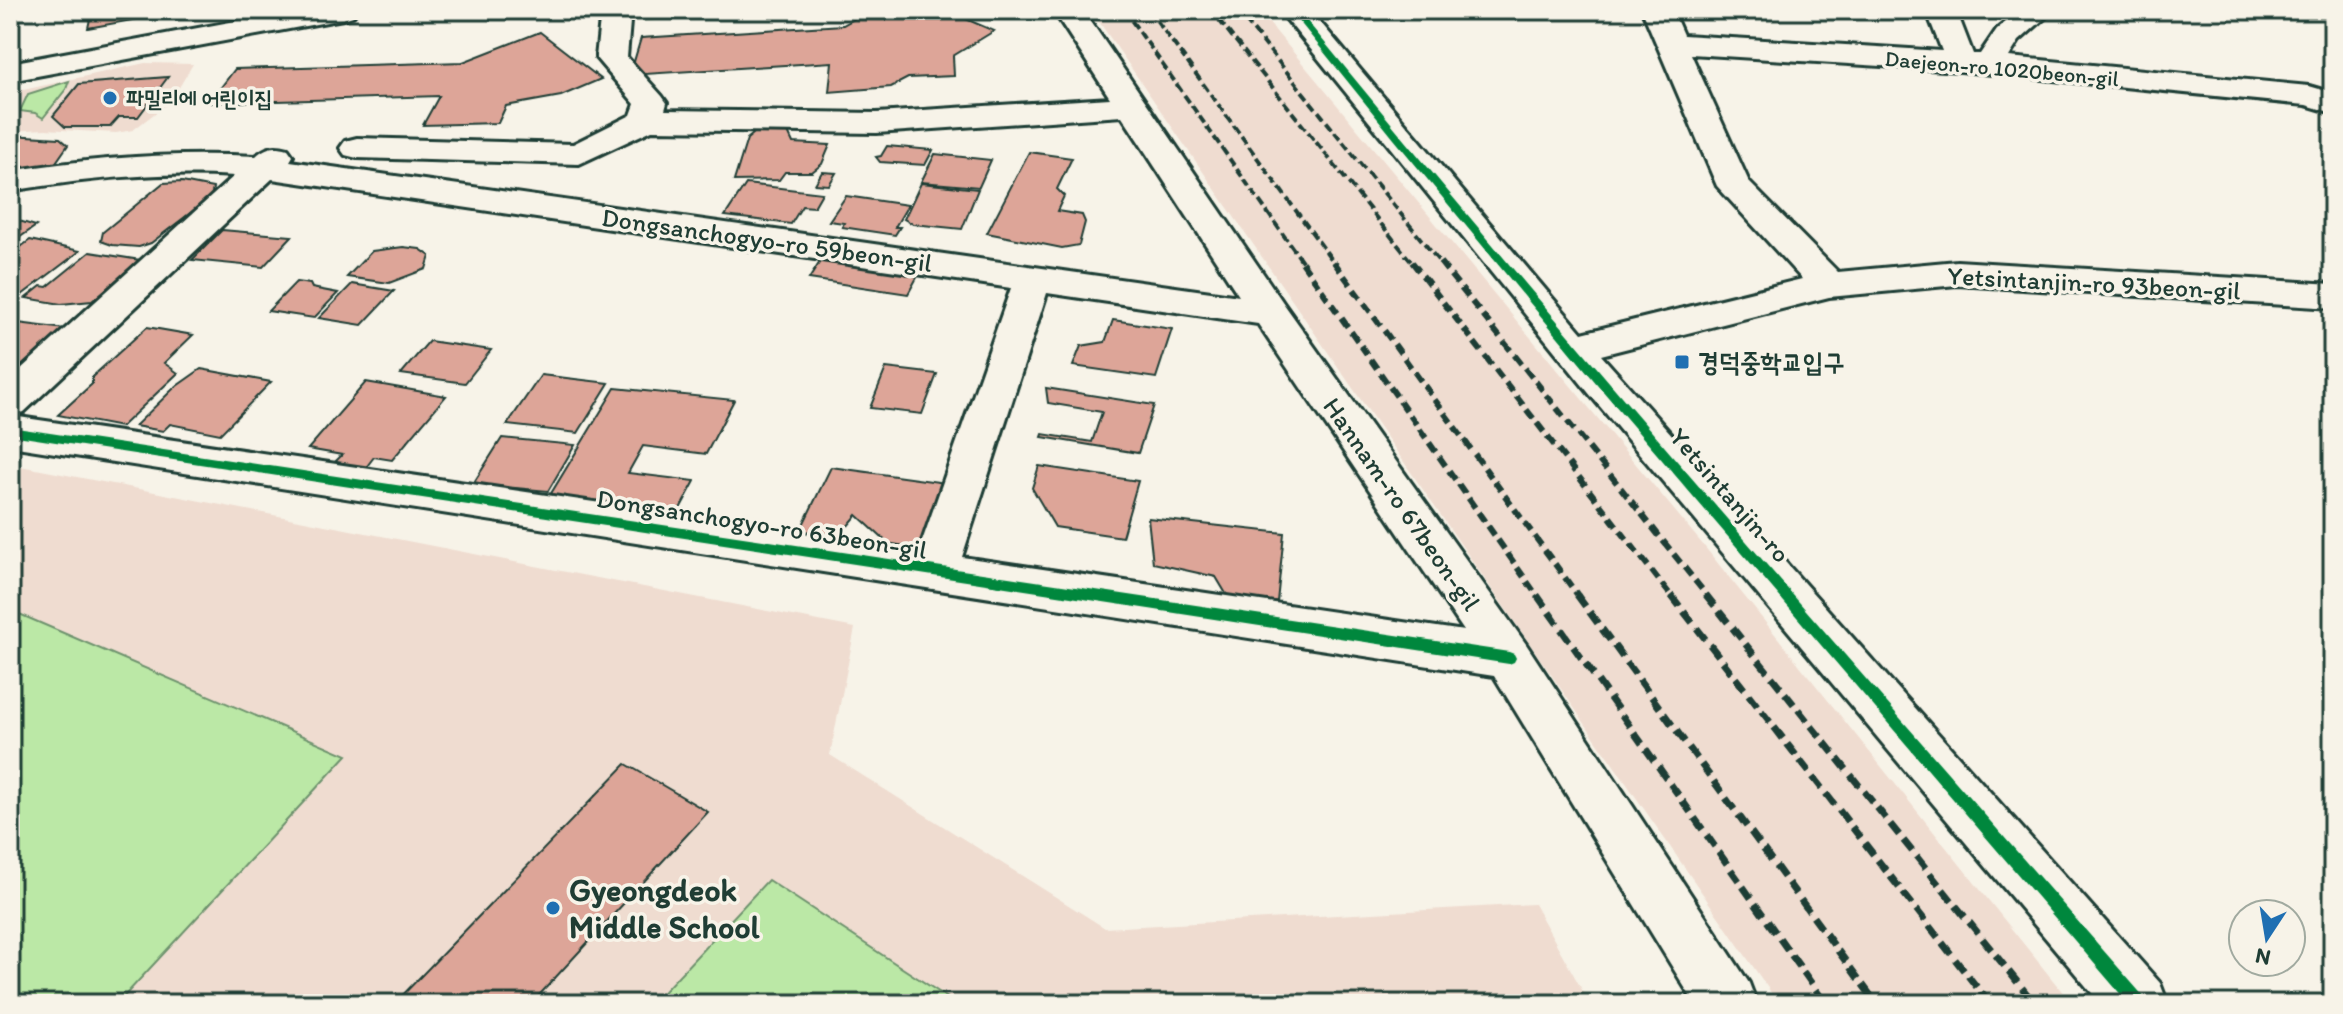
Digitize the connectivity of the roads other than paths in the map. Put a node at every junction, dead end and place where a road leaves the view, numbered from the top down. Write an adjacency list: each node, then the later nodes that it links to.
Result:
1 (343, 10): 8 (street)
2 (616, 10): 14 (street)
3 (1068, 10): 13 (street, Hannam-ro 67beon-gil)
4 (1294, 10): 22 (street, Yetsintanjin-ro)
5 (1657, 10): 9 (street)
6 (1941, 10): 10 (street)
7 (2039, 10): 10 (street)
8 (223, 22): 11 (street)
9 (1671, 43): 10 (street, Daejeon-ro 1020beon-gil); 19 (street)
10 (1974, 64): 12 (street, Daejeon-ro 1020beon-gil)
11 (10, 72)
12 (2333, 103)
13 (1132, 106): 14 (street); 21 (street, Hannam-ro 67beon-gil)
14 (646, 120): 15 (street)
15 (357, 148)
16 (272, 160): 17 (street, Dongsanchogyo-ro 59beon-gil); 18 (street, Dongsanchogyo-ro 59beon-gil); 23 (street)
17 (10, 181)
18 (1033, 279): 21 (street, Dongsanchogyo-ro 59beon-gil); 25 (street)
19 (1829, 285): 20 (street, Yetsintanjin-ro 93beon-gil); 22 (street, Yetsintanjin-ro 93beon-gil)
20 (2333, 296)
21 (1270, 313): 26 (street, Hannam-ro 67beon-gil)
22 (1574, 348): 28 (street, Yetsintanjin-ro)
23 (10, 402)
24 (10, 431): 25 (street, Dongsanchogyo-ro 63beon-gil)
25 (934, 572): 26 (street, Dongsanchogyo-ro 63beon-gil)
26 (1509, 658): 27 (street, Hannam-ro 67beon-gil)
27 (1728, 1004)
28 (2139, 1004)

